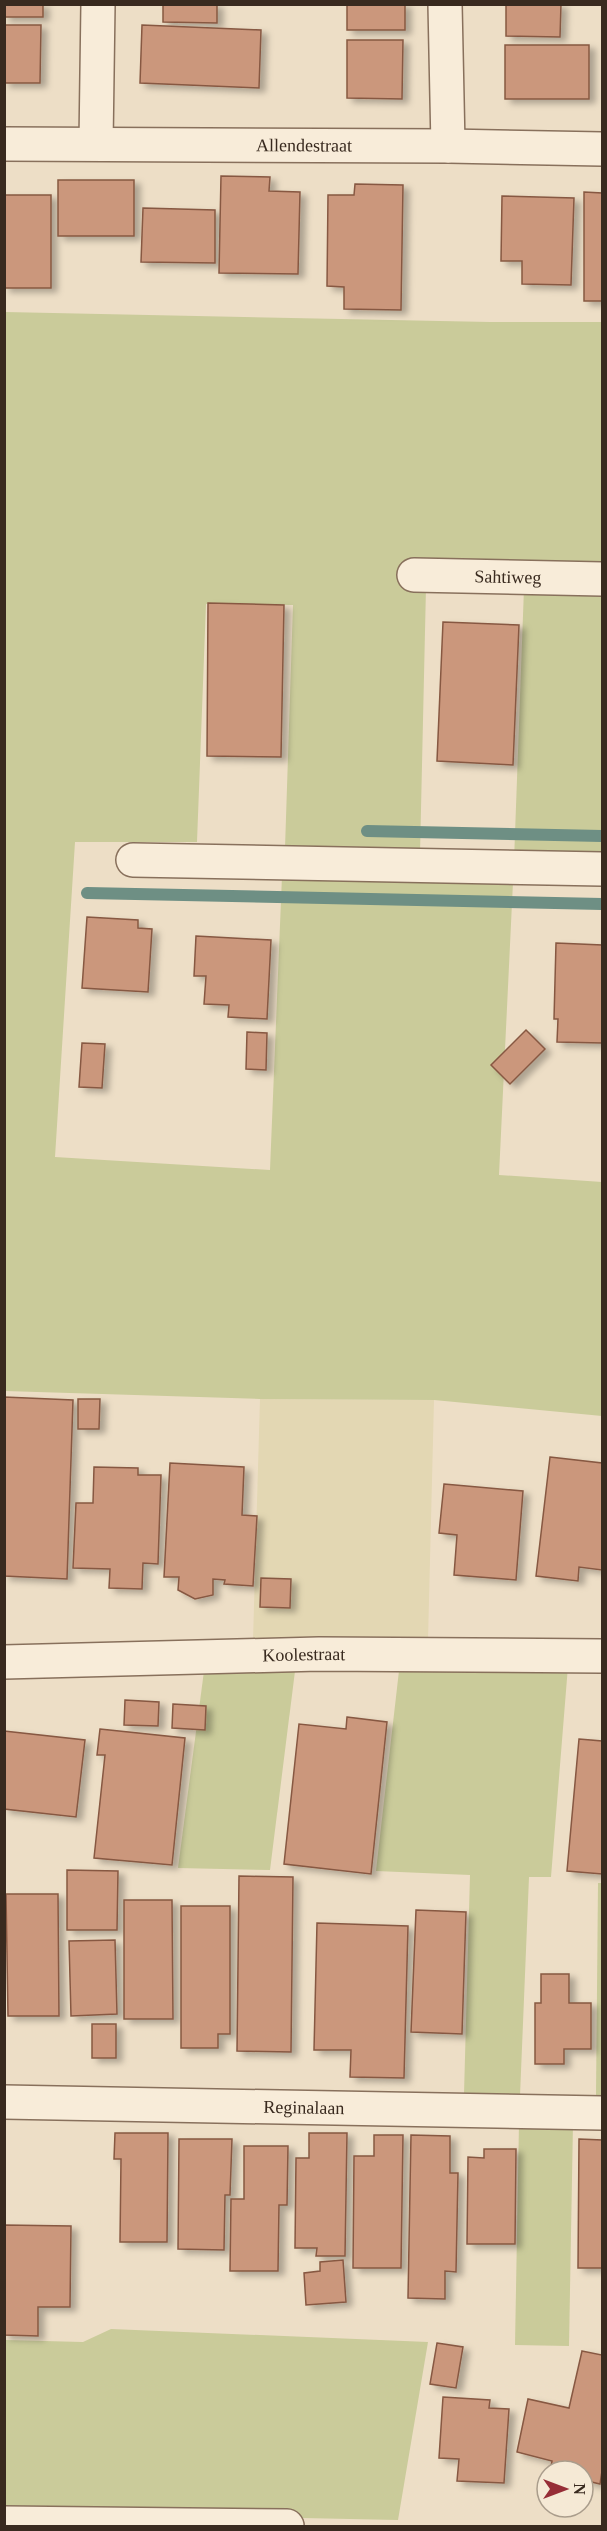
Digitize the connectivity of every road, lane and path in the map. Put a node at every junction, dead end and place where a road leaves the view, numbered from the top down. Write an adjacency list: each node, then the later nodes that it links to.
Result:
1 (98, 4): 3 (street)
2 (445, 4): 5 (street)
3 (96, 143): 4 (street, Allendestraat); 5 (street, Allendestraat)
4 (4, 144)
5 (448, 146): 6 (street, Allendestraat)
6 (603, 149)
7 (414, 575): 8 (street, Sahtiweg)
8 (603, 579)
9 (133, 860): 10 (street)
10 (603, 869)
11 (603, 1656): 12 (street, Koolestraat)
12 (4, 1662)
13 (4, 2102): 14 (street, Reginalaan)
14 (603, 2113)
15 (4, 2523): 16 (street)
16 (287, 2526)

